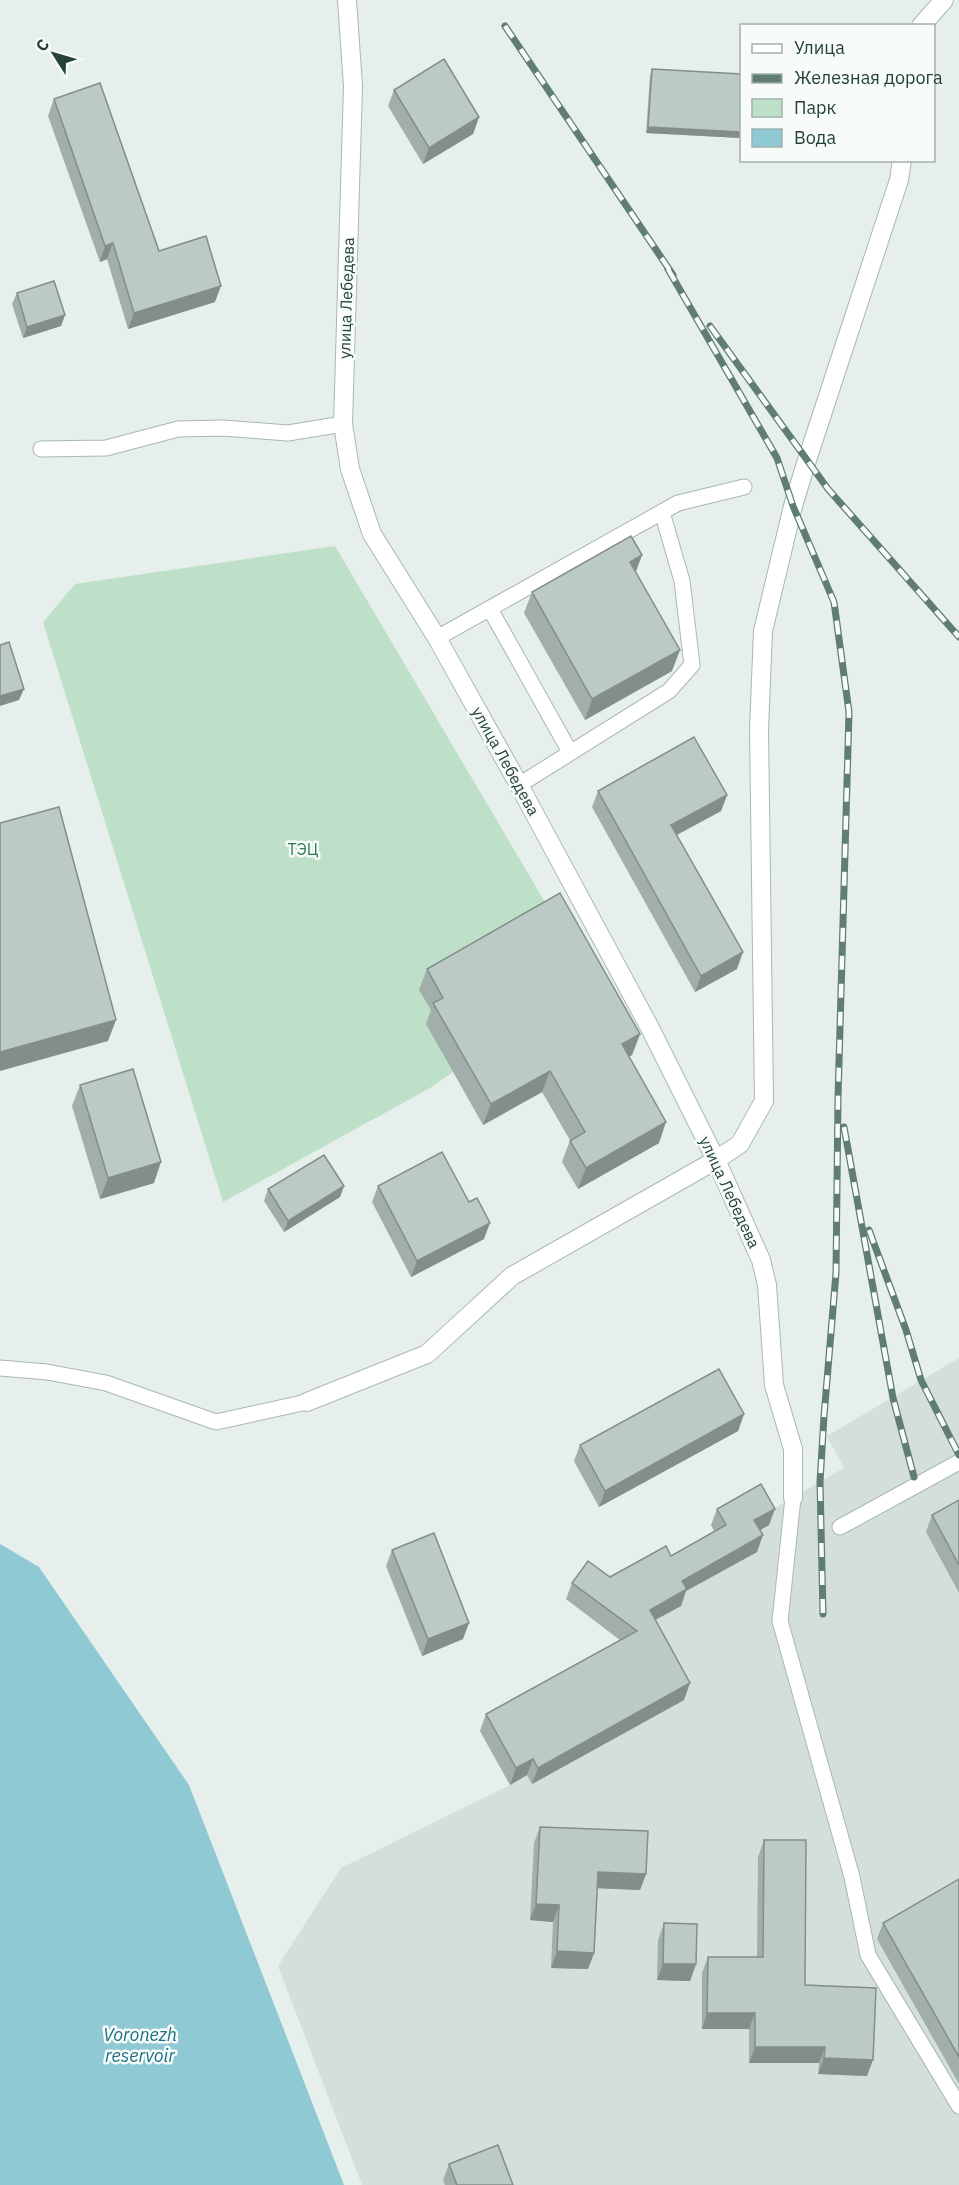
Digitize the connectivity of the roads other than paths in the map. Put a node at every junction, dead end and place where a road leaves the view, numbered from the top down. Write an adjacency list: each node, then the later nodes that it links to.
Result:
1 (347, 0): 5 (street, улица Лебедева)
2 (944, 0): 3 (street)
3 (923, 24)
4 (902, 162): 13 (street)
5 (343, 424): 6 (lane); 10 (street, улица Лебедева)
6 (41, 449)
7 (744, 487): 8 (lane)
8 (662, 512): 9 (lane); 11 (lane)
9 (490, 609): 10 (lane); 11 (lane)
10 (437, 638): 12 (street, улица Лебедева)
11 (570, 752): 12 (lane)
12 (519, 785): 13 (street, улица Лебедева)
13 (716, 1160): 15 (street); 17 (street, улица Лебедева)
14 (0, 1368): 15 (lane)
15 (307, 1401)
16 (959, 1462): 18 (lane)
17 (793, 1498): 19 (lane)
18 (840, 1527)
19 (959, 2106)

